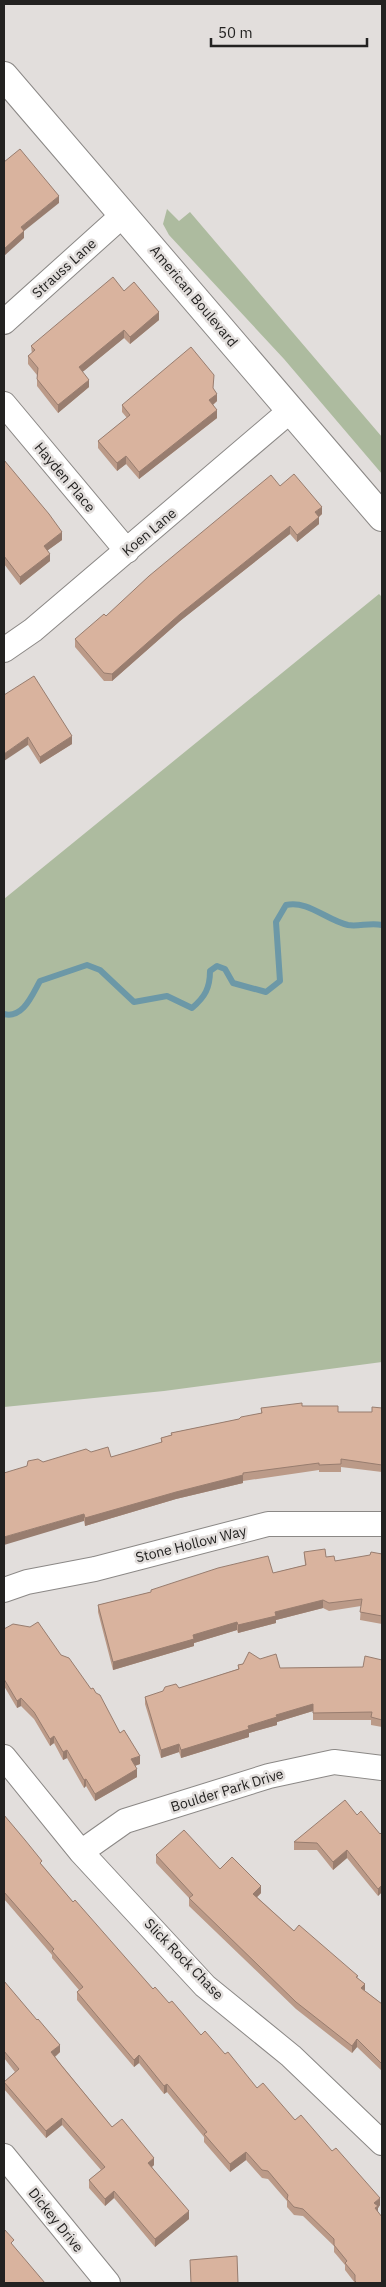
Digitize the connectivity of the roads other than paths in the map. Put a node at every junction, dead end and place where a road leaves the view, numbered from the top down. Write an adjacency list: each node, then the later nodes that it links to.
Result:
1 (4, 76): 2 (street, American Boulevard)
2 (124, 214): 3 (street, Strauss Lane); 5 (street, American Boulevard)
3 (4, 322)
4 (4, 404): 7 (street, Hayden Place)
5 (291, 410): 6 (street, American Boulevard); 7 (street, Koen Lane)
6 (382, 517)
7 (126, 551): 8 (street, Koen Lane)
8 (4, 650)
9 (382, 1524): 10 (street, Stone Hollow Way)
10 (4, 1590)
11 (4, 1757): 13 (street, Slick Rock Chase)
12 (382, 1768): 13 (street, Boulder Park Drive)
13 (81, 1852): 14 (street, Slick Rock Chase)
14 (382, 2143)
15 (4, 2156): 16 (street, Dickey Drive)
16 (108, 2283)

